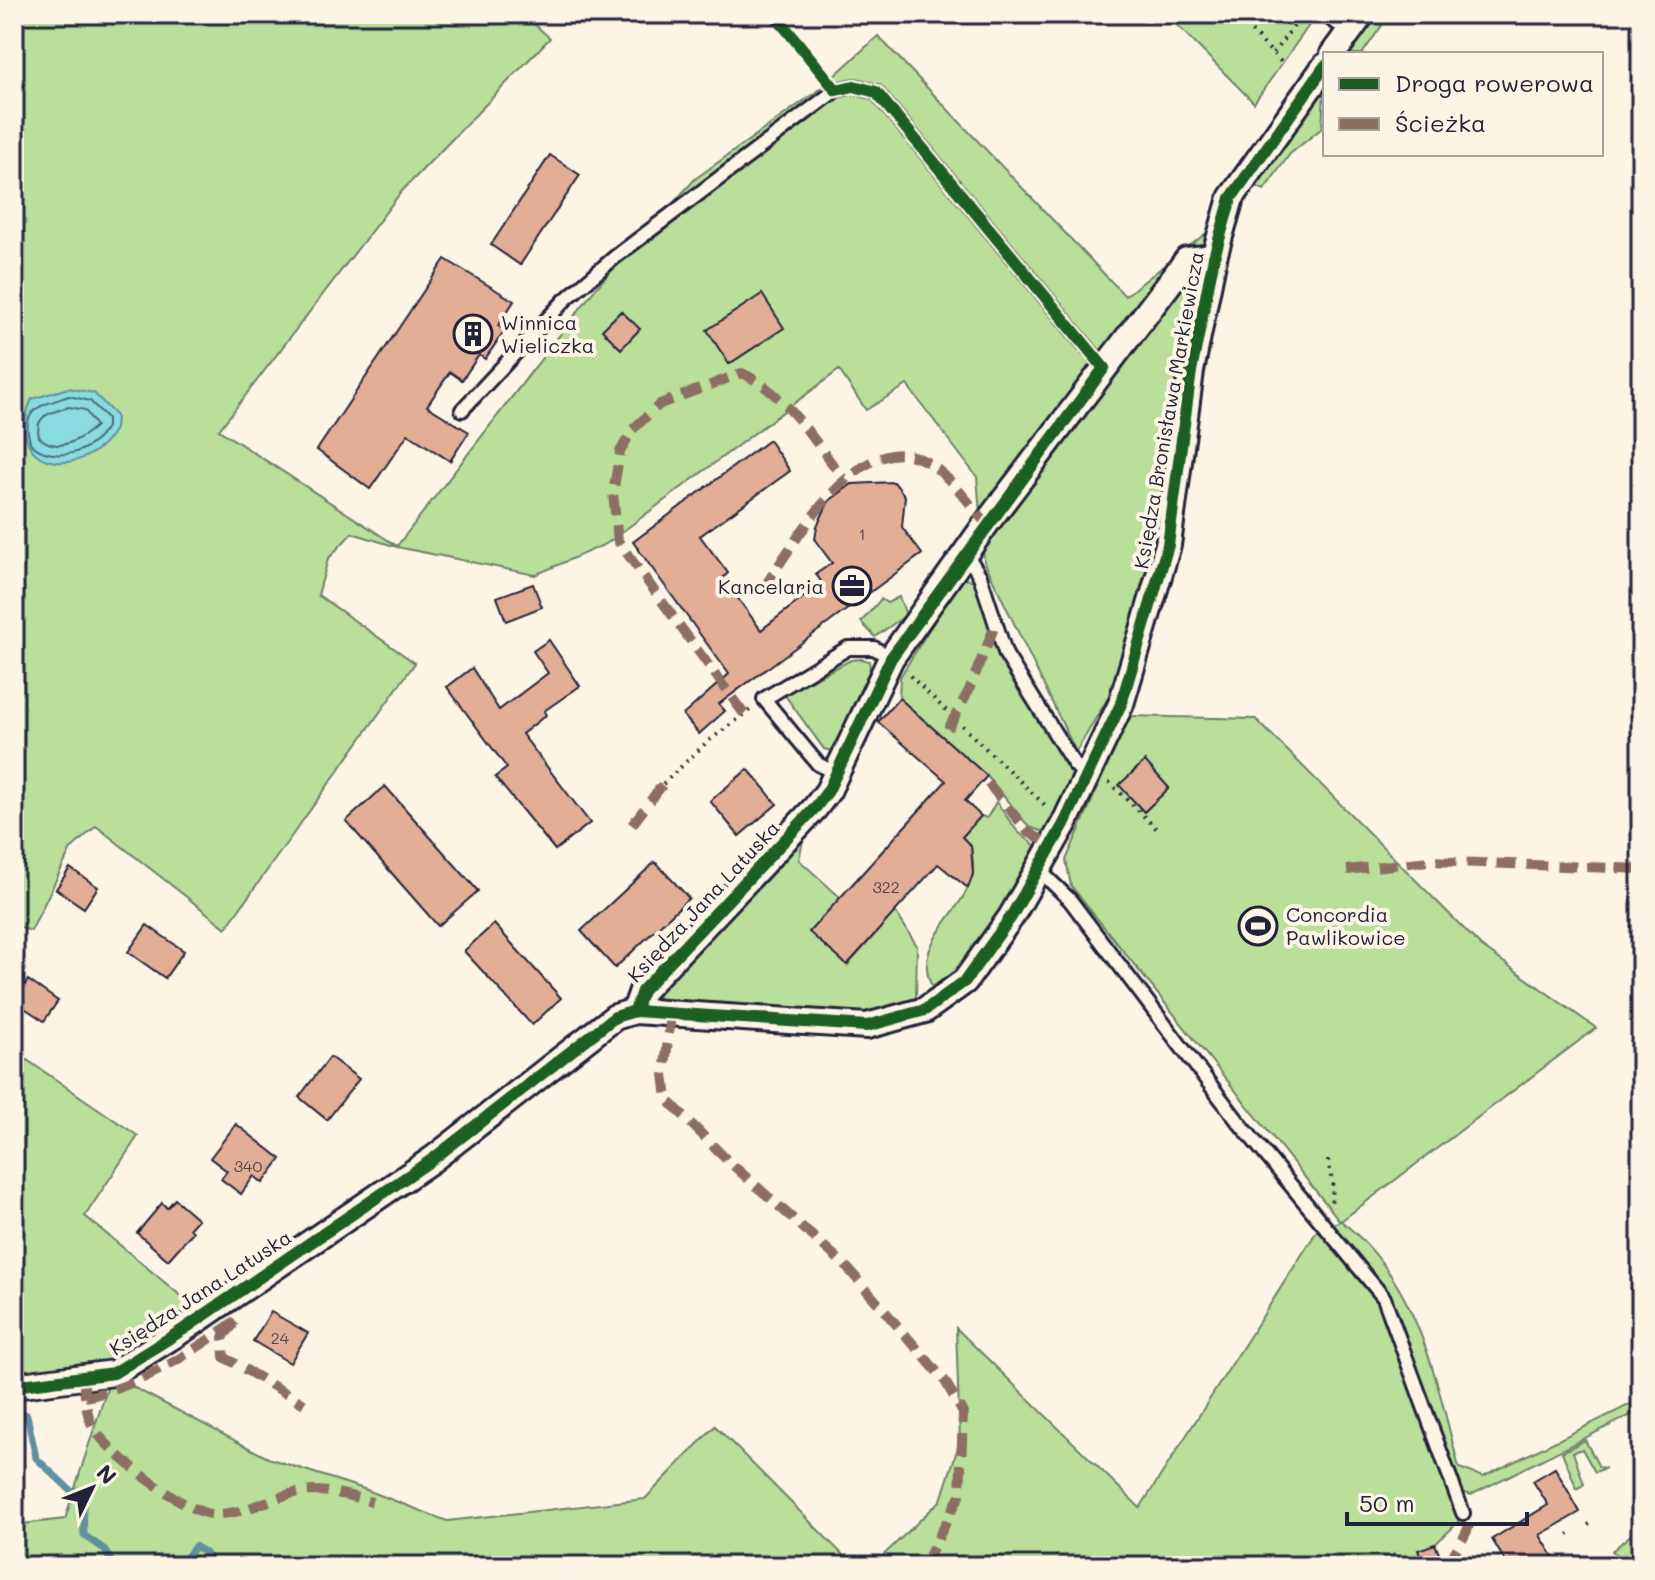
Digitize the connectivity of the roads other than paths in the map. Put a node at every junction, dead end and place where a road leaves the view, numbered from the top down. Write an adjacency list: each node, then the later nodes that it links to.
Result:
1 (1323, 14): 2 (lane)
2 (1356, 23): 3 (street)
3 (1334, 52)
4 (1323, 69): 5 (street, Księdza Bronisława Markiewicza)
5 (1214, 257): 6 (street, Księdza Jana Latuska); 11 (street, Księdza Bronisława Markiewicza)
6 (1104, 368): 7 (lane); 8 (street, Księdza Jana Latuska)
7 (462, 410)
8 (965, 552): 9 (street, Księdza Jana Latuska); 11 (lane)
9 (891, 658): 10 (street, Księdza Jana Latuska); 10 (lane)
10 (835, 773): 13 (street, Księdza Jana Latuska)
11 (1086, 776): 12 (street, Księdza Bronisława Markiewicza)
12 (1037, 868): 13 (street, Księdza Bronisława Markiewicza); 15 (lane)
13 (635, 1011): 14 (street, Księdza Jana Latuska)
14 (14, 1386)
15 (1463, 1513)

